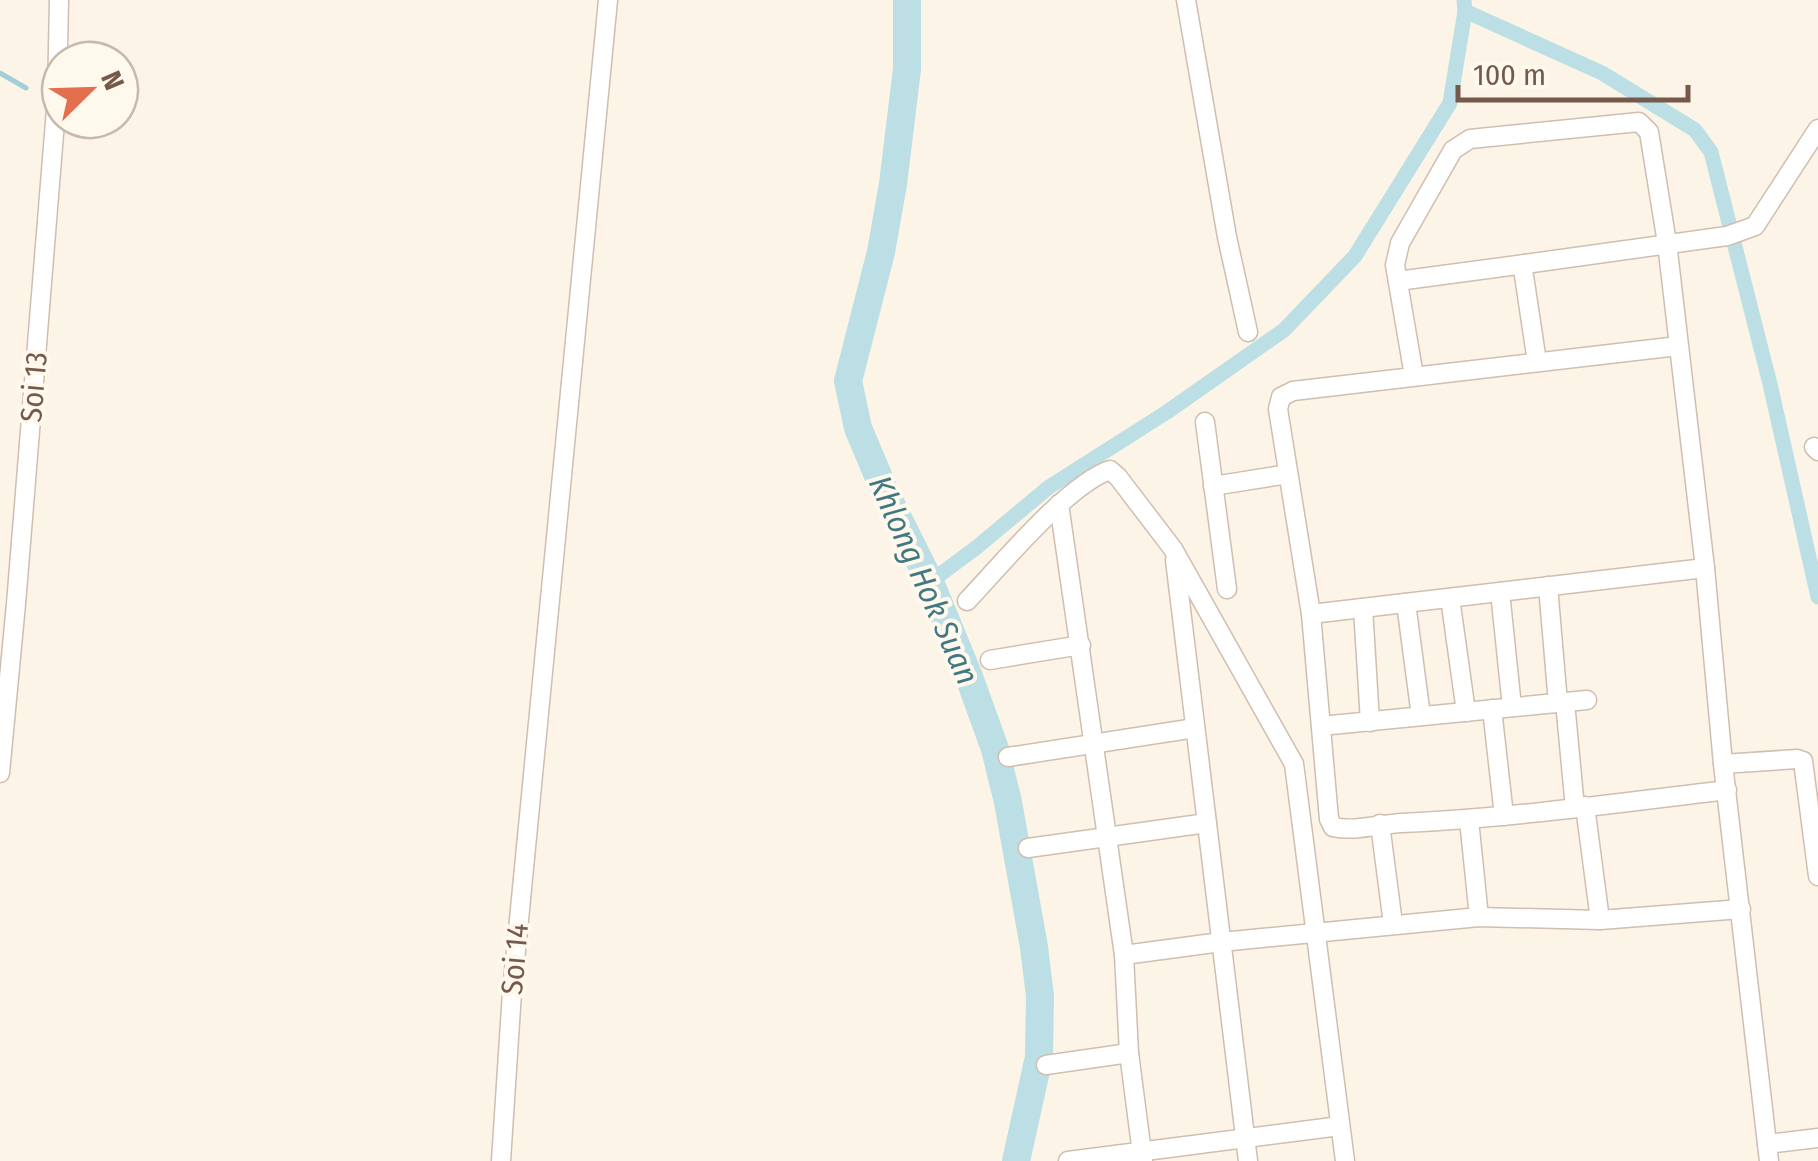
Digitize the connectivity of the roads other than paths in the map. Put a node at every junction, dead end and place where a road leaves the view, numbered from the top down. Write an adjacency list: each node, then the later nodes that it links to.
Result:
1 (59, 0): 40 (street, Soi 13)
2 (608, 0): 64 (street, Soi 14)
3 (1186, 0): 8 (street)
4 (1818, 129): 5 (street)
5 (1667, 243): 6 (street); 7 (street); 9 (street)
6 (1525, 264): 7 (street); 10 (street)
7 (1398, 281): 11 (street)
8 (1248, 332)
9 (1678, 346): 10 (street); 17 (street)
10 (1537, 362): 11 (street)
11 (1414, 376): 13 (street)
12 (1205, 422): 14 (street)
13 (1288, 474): 14 (street); 25 (street)
14 (1213, 486): 19 (street)
15 (1059, 504): 16 (street); 22 (street); 26 (street)
16 (1174, 549): 36 (street); 54 (street)
17 (1705, 568): 18 (street); 39 (street)
18 (1548, 586): 20 (street); 29 (street)
19 (1226, 589)
20 (1500, 592): 21 (street); 30 (street)
21 (1450, 598): 23 (street); 32 (street)
22 (967, 601)
23 (1406, 603): 24 (street); 33 (street)
24 (1362, 608): 25 (street); 34 (street)
25 (1311, 614): 35 (street)
26 (1080, 645): 27 (street); 37 (street)
27 (990, 660)
28 (1587, 700): 29 (street)
29 (1561, 702): 30 (street); 42 (street)
30 (1512, 708): 31 (street)
31 (1492, 710): 32 (street); 43 (street)
32 (1466, 712): 33 (street)
33 (1421, 716): 34 (street)
34 (1370, 722): 35 (street)
35 (1321, 726): 46 (street)
36 (1196, 728): 37 (street); 45 (street)
37 (1095, 743): 38 (street); 47 (street)
38 (1008, 757)
39 (1723, 764): 41 (street); 49 (street)
40 (0, 772)
41 (1726, 790): 42 (street); 50 (street)
42 (1580, 807): 43 (street); 52 (street)
43 (1504, 816): 44 (street)
44 (1469, 820): 46 (street); 51 (street)
45 (1207, 823): 47 (street); 55 (street)
46 (1380, 824): 53 (street)
47 (1108, 837): 48 (street); 56 (street)
48 (1028, 848)
49 (1818, 876)
50 (1741, 909): 52 (street); 62 (street)
51 (1480, 916): 52 (street); 53 (street)
52 (1600, 920)
53 (1393, 924): 54 (street)
54 (1314, 934): 55 (street); 59 (street)
55 (1221, 942): 56 (street); 60 (street)
56 (1124, 955): 57 (street)
57 (1129, 1053): 58 (street); 63 (street)
58 (1046, 1065)
59 (1340, 1126): 60 (street); 67 (street)
60 (1244, 1138): 63 (street); 66 (street)
61 (1818, 1138): 62 (street)
62 (1768, 1152)
63 (1142, 1157): 65 (street)
64 (501, 1161)
65 (1068, 1161)
66 (1248, 1161)
67 (1345, 1161)

